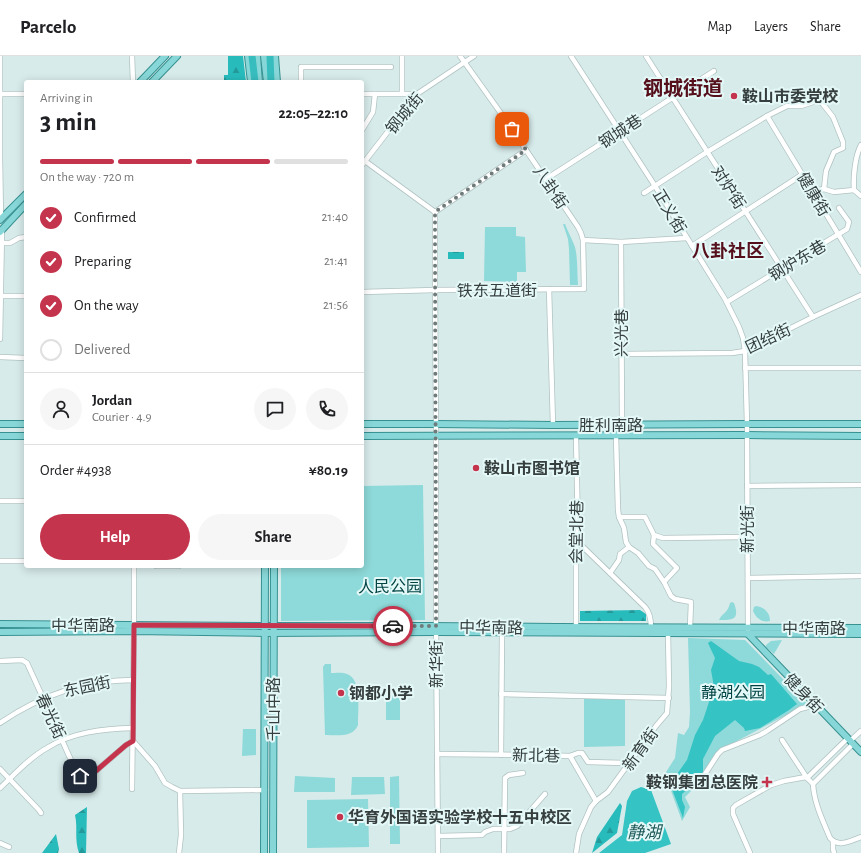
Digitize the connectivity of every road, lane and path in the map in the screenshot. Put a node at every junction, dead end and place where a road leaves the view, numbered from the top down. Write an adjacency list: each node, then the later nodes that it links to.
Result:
1 (0, 56): 30 (street)
2 (132, 56): 19 (street)
3 (165, 56): 20 (main road)
4 (177, 56): 21 (main road)
5 (248, 56): 22 (main road)
6 (252, 56): 23 (highway)
7 (257, 56): 24 (main road)
8 (264, 56): 25 (main road)
9 (270, 56): 26 (highway)
10 (276, 56): 27 (main road)
11 (402, 56): 29 (street)
12 (460, 56): 16 (street, 八卦街)
13 (474, 56): 16 (street, 钢城街)
14 (571, 56): 38 (street, 正义街)
15 (646, 56): 35 (street, 对炉街)
16 (464, 62): 34 (street, 钢城街); 40 (street, 八卦街)
17 (391, 67): 28 (street)
18 (714, 71): 35 (street, 钢城巷)
19 (133, 80)
20 (142, 80)
21 (154, 80)
22 (251, 80)
23 (255, 80)
24 (259, 80)
25 (267, 80)
26 (271, 80)
27 (277, 80)
28 (301, 80)
29 (402, 93): 33 (street); 34 (street)
30 (0, 94): 31 (street); 57 (street)
31 (24, 94)
32 (364, 94): 33 (street)
33 (375, 94): 37 (street)
34 (417, 94): 42 (street, 钢城街)
35 (672, 98): 38 (street, 钢城巷); 41 (street, 对炉街)
36 (767, 116): 41 (street); 44 (street, 健康街); 47 (street)
37 (364, 127)
38 (620, 131): 45 (street, 钢城巷); 46 (street, 正义街)
39 (861, 145): 48 (street)
40 (526, 150): 45 (street, 八卦街); 55 (street)
41 (707, 152): 46 (street); 56 (street, 对炉街)
42 (364, 162)
43 (364, 164): 55 (street)
44 (802, 174): 49 (street, 健康街); 56 (street)
45 (546, 179): 62 (street, 八卦街)
46 (655, 186): 50 (street); 61 (street, 正义街)
47 (824, 189): 48 (street); 49 (street)
48 (854, 190): 52 (street)
49 (812, 191): 59 (street, 健康街)
50 (644, 193)
51 (24, 196): 57 (main road)
52 (861, 196)
53 (24, 206): 58 (main road)
54 (839, 208): 59 (street, 钢炉东巷)
55 (435, 212): 70 (street, 新华街)
56 (745, 212): 65 (street); 66 (street, 对炉街)
57 (1, 219)
58 (0, 231): 64 (street)
59 (839, 234): 66 (street, 钢炉东巷); 67 (street, 健康街)
60 (24, 237): 64 (street)
61 (687, 238): 63 (street); 65 (street, 正义街)
62 (583, 240): 63 (street); 69 (street, 八卦街)
63 (621, 242): 79 (street, 兴光巷)
64 (1, 243): 73 (street)
65 (692, 246): 75 (street, 正义街)
66 (782, 269): 75 (street, 钢炉东巷); 76 (street, 对炉街)
67 (861, 272)
68 (549, 289): 69 (street, 铁东五道街); 70 (street, 铁东五道街); 90 (street)
69 (584, 289)
70 (435, 290): 71 (street, 铁东五道街); 87 (street, 新华街)
71 (364, 292)
72 (861, 295): 76 (street, 团结街)
73 (0, 296): 74 (street); 77 (street)
74 (24, 296)
75 (727, 302): 78 (street, 正义街)
76 (813, 317): 78 (street, 团结街)
77 (0, 339)
78 (745, 351): 79 (street, 团结街); 82 (street, 正义街)
79 (621, 354): 91 (street, 兴光巷)
80 (0, 357): 81 (street)
81 (24, 358)
82 (745, 368): 83 (street); 88 (street, 正义街)
83 (861, 368)
84 (0, 424): 85 (main road)
85 (24, 424)
86 (364, 424): 87 (main road, 胜利南路)
87 (436, 424): 90 (main road, 胜利南路); 96 (street, 新华街)
88 (746, 424): 89 (main road, 胜利南路); 91 (main road, 胜利南路); 92 (street, 新光街)
89 (861, 424)
90 (553, 425): 91 (main road, 胜利南路)
91 (622, 425)
92 (747, 435): 98 (main road, 胜利南路); 99 (main road, 胜利南路); 101 (street, 新光街)
93 (0, 436): 94 (main road)
94 (24, 436)
95 (364, 436): 96 (main road, 胜利南路)
96 (436, 436): 97 (main road, 胜利南路); 126 (street, 新华街)
97 (576, 436): 98 (main road, 胜利南路); 107 (street, 会堂北巷)
98 (616, 436): 104 (street)
99 (861, 436)
100 (861, 485): 101 (street)
101 (747, 486): 106 (street, 新光街)
102 (24, 501): 103 (street)
103 (0, 502)
104 (619, 517): 105 (street); 108 (street)
105 (654, 535): 106 (street); 117 (street)
106 (747, 537): 116 (street, 新光街)
107 (577, 540): 114 (street); 121 (street, 会堂北巷)
108 (629, 547): 114 (street); 117 (street)
109 (0, 561): 110 (street)
110 (24, 561)
111 (134, 568): 124 (street)
112 (265, 568): 119 (main road, 千山中路)
113 (274, 568): 120 (main road, 千山中路)
114 (610, 573): 122 (street)
115 (861, 576): 116 (street)
116 (748, 578): 127 (street, 新光街)
117 (664, 582): 123 (street)
118 (0, 624): 124 (main road, 中华南路)
119 (265, 626): 120 (main road, 中华南路); 124 (main road, 中华南路); 130 (main road, 千山中路)
120 (273, 626): 126 (main road, 中华南路); 131 (main road, 千山中路)
121 (576, 627): 122 (main road, 中华南路); 126 (main road, 中华南路)
122 (651, 627): 123 (main road, 中华南路)
123 (690, 627): 127 (main road, 中华南路)
124 (134, 628): 128 (main road); 130 (main road); 135 (street)
125 (861, 628): 127 (main road, 中华南路)
126 (436, 629): 129 (main road); 131 (main road); 148 (street, 新华街)
127 (748, 631): 132 (main road); 133 (main road, 中华南路); 139 (main road, 健身街)
128 (0, 632)
129 (502, 632): 132 (main road); 136 (street)
130 (265, 633): 131 (main road); 160 (main road, 千山中路)
131 (273, 633): 173 (main road, 千山中路)
132 (668, 633): 138 (street, 新育街)
133 (861, 634)
134 (0, 661): 137 (street, 春光街)
135 (133, 680): 137 (street, 东园街); 141 (street)
136 (501, 694): 138 (street); 149 (street)
137 (43, 698): 140 (street, 东园街); 143 (street, 春光街)
138 (669, 698): 151 (street, 新育街)
139 (816, 705): 146 (main road, 健身街); 157 (street)
140 (0, 723)
141 (133, 728): 143 (street); 145 (street)
142 (861, 731): 146 (street)
143 (62, 740): 145 (street, 春光街); 155 (street)
144 (782, 740): 154 (street)
145 (133, 741): 159 (street); 161 (street)
146 (850, 741): 147 (main road, 健身街); 154 (street); 156 (street)
147 (861, 752)
148 (437, 754): 149 (street, 新北巷); 166 (street, 新华街)
149 (501, 755): 150 (street, 新北巷)
150 (570, 756): 151 (street, 新北巷); 163 (street)
151 (630, 762): 163 (street, 新育街)
152 (0, 769): 155 (street)
153 (523, 774): 165 (street)
154 (807, 777): 156 (street); 177 (street)
155 (9, 779): 158 (street); 164 (street)
156 (813, 784): 168 (street)
157 (698, 785)
158 (0, 788)
159 (132, 790)
160 (265, 790): 161 (street); 172 (main road, 千山中路)
161 (180, 791): 171 (street)
162 (545, 794): 165 (street)
163 (596, 802): 176 (street, 新育街)
164 (41, 813)
165 (504, 829): 166 (street); 175 (street)
166 (438, 836): 174 (street, 新华街)
167 (861, 837): 168 (street)
168 (833, 842): 178 (street)
169 (0, 843): 170 (street)
170 (9, 847)
171 (179, 853)
172 (264, 853)
173 (273, 853)
174 (438, 853)
175 (504, 853)
176 (576, 853)
177 (750, 853)
178 (834, 853)

